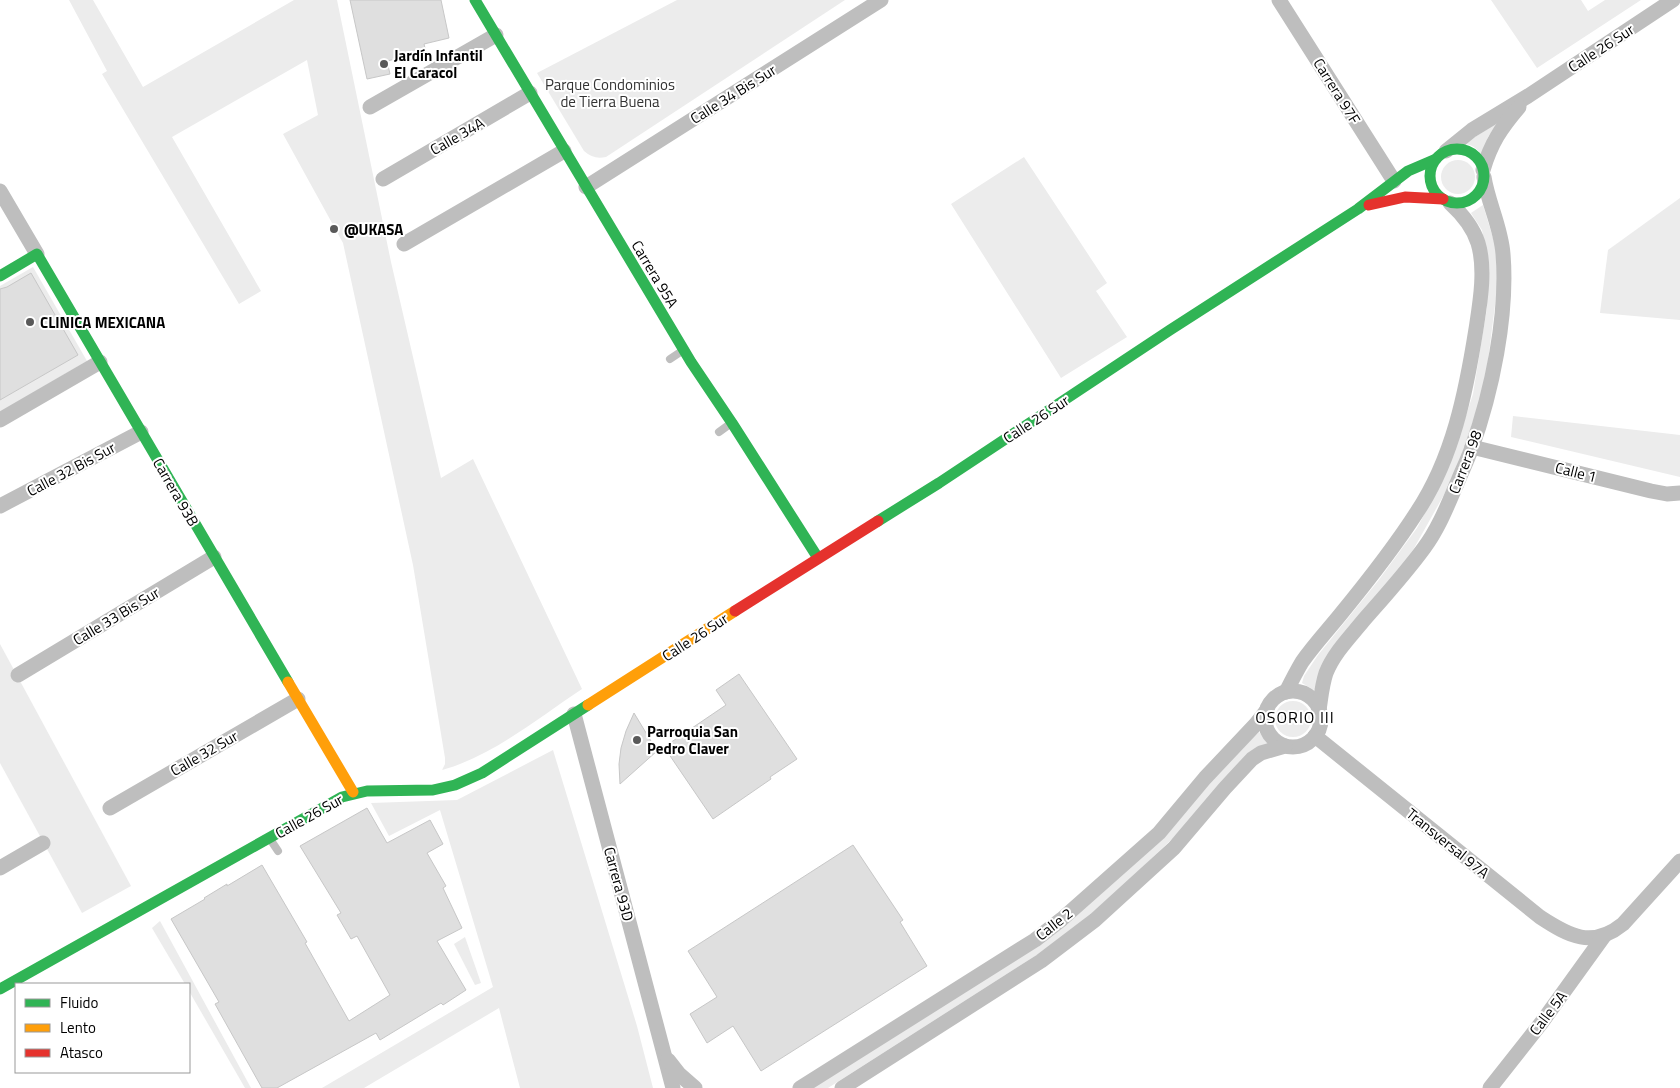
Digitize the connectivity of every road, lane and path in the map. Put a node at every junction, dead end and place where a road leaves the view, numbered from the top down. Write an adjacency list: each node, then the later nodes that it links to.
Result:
1 (475, 0): 5 (street, Carrera 95A)
2 (881, 0): 14 (street, Calle 34 Bis Sur)
3 (1279, 0): 13 (street, Carrera 97F)
4 (1673, 0): 7 (street, Calle 26 Sur)
5 (496, 35): 6 (street, Carrera 95A); 8 (street)
6 (530, 93): 9 (street, Carrera 95A); 12 (street, Calle 34A)
7 (1528, 96): 10 (street, Calle 26 Sur); 11 (street, Calle 26 Sur)
8 (370, 107)
9 (564, 151): 14 (street, Carrera 95A); 18 (street)
10 (1441, 155): 11 (street); 13 (street, Calle 26 Sur); 16 (street)
11 (1483, 173): 16 (street); 28 (street, Carrera 98)
12 (383, 179)
13 (1394, 181): 17 (street, Calle 26 Sur)
14 (586, 187): 21 (street, Carrera 95A)
15 (0, 191): 19 (street, Carrera 93B)
16 (1446, 201): 17 (street, Calle 26 Sur); 34 (street, Carrera 98)
17 (1358, 209): 32 (street, Calle 26 Sur)
18 (404, 244)
19 (37, 254): 20 (street); 23 (street, Carrera 93B)
20 (0, 276)
21 (684, 350): 22 (lane); 25 (street, Carrera 95A)
22 (670, 359)
23 (100, 362): 24 (street); 26 (street, Carrera 93B)
24 (0, 420)
25 (732, 423): 27 (lane); 32 (street, Carrera 95A)
26 (141, 432): 30 (street, Calle 32 Bis Sur); 31 (street, Carrera 93B)
27 (719, 432)
28 (1472, 447): 29 (street, Calle 1); 37 (street, Carrera 98)
29 (1680, 493)
30 (0, 506)
31 (214, 556): 33 (street, Calle 33 Bis Sur); 35 (street, Carrera 93B)
32 (818, 558): 38 (street, Calle 26 Sur)
33 (18, 674)
34 (1286, 692): 36 (street); 37 (street)
35 (298, 699): 41 (street, Carrera 93B); 42 (street, Calle 32 Sur)
36 (1267, 710): 40 (street); 54 (street, Calle 2)
37 (1319, 710): 39 (street)
38 (574, 714): 41 (street, Calle 26 Sur); 51 (street, Carrera 93D)
39 (1315, 736): 40 (street); 49 (street, Transversal 97A)
40 (1286, 746): 55 (street, Calle 2)
41 (352, 792): 43 (street, Calle 26 Sur)
42 (110, 808)
43 (269, 838): 45 (lane); 50 (street, Calle 26 Sur)
44 (43, 843): 47 (street)
45 (278, 851)
46 (1680, 861): 48 (street, Calle 5A)
47 (0, 868)
48 (1604, 936): 49 (street, Calle 5A); 56 (street, Calle 5A)
49 (1586, 938)
50 (0, 989)
51 (664, 1055): 52 (street, Carrera 93D); 53 (street, Carrera 93D)
52 (673, 1088)
53 (695, 1088)
54 (800, 1088)
55 (842, 1088)
56 (1490, 1088)

